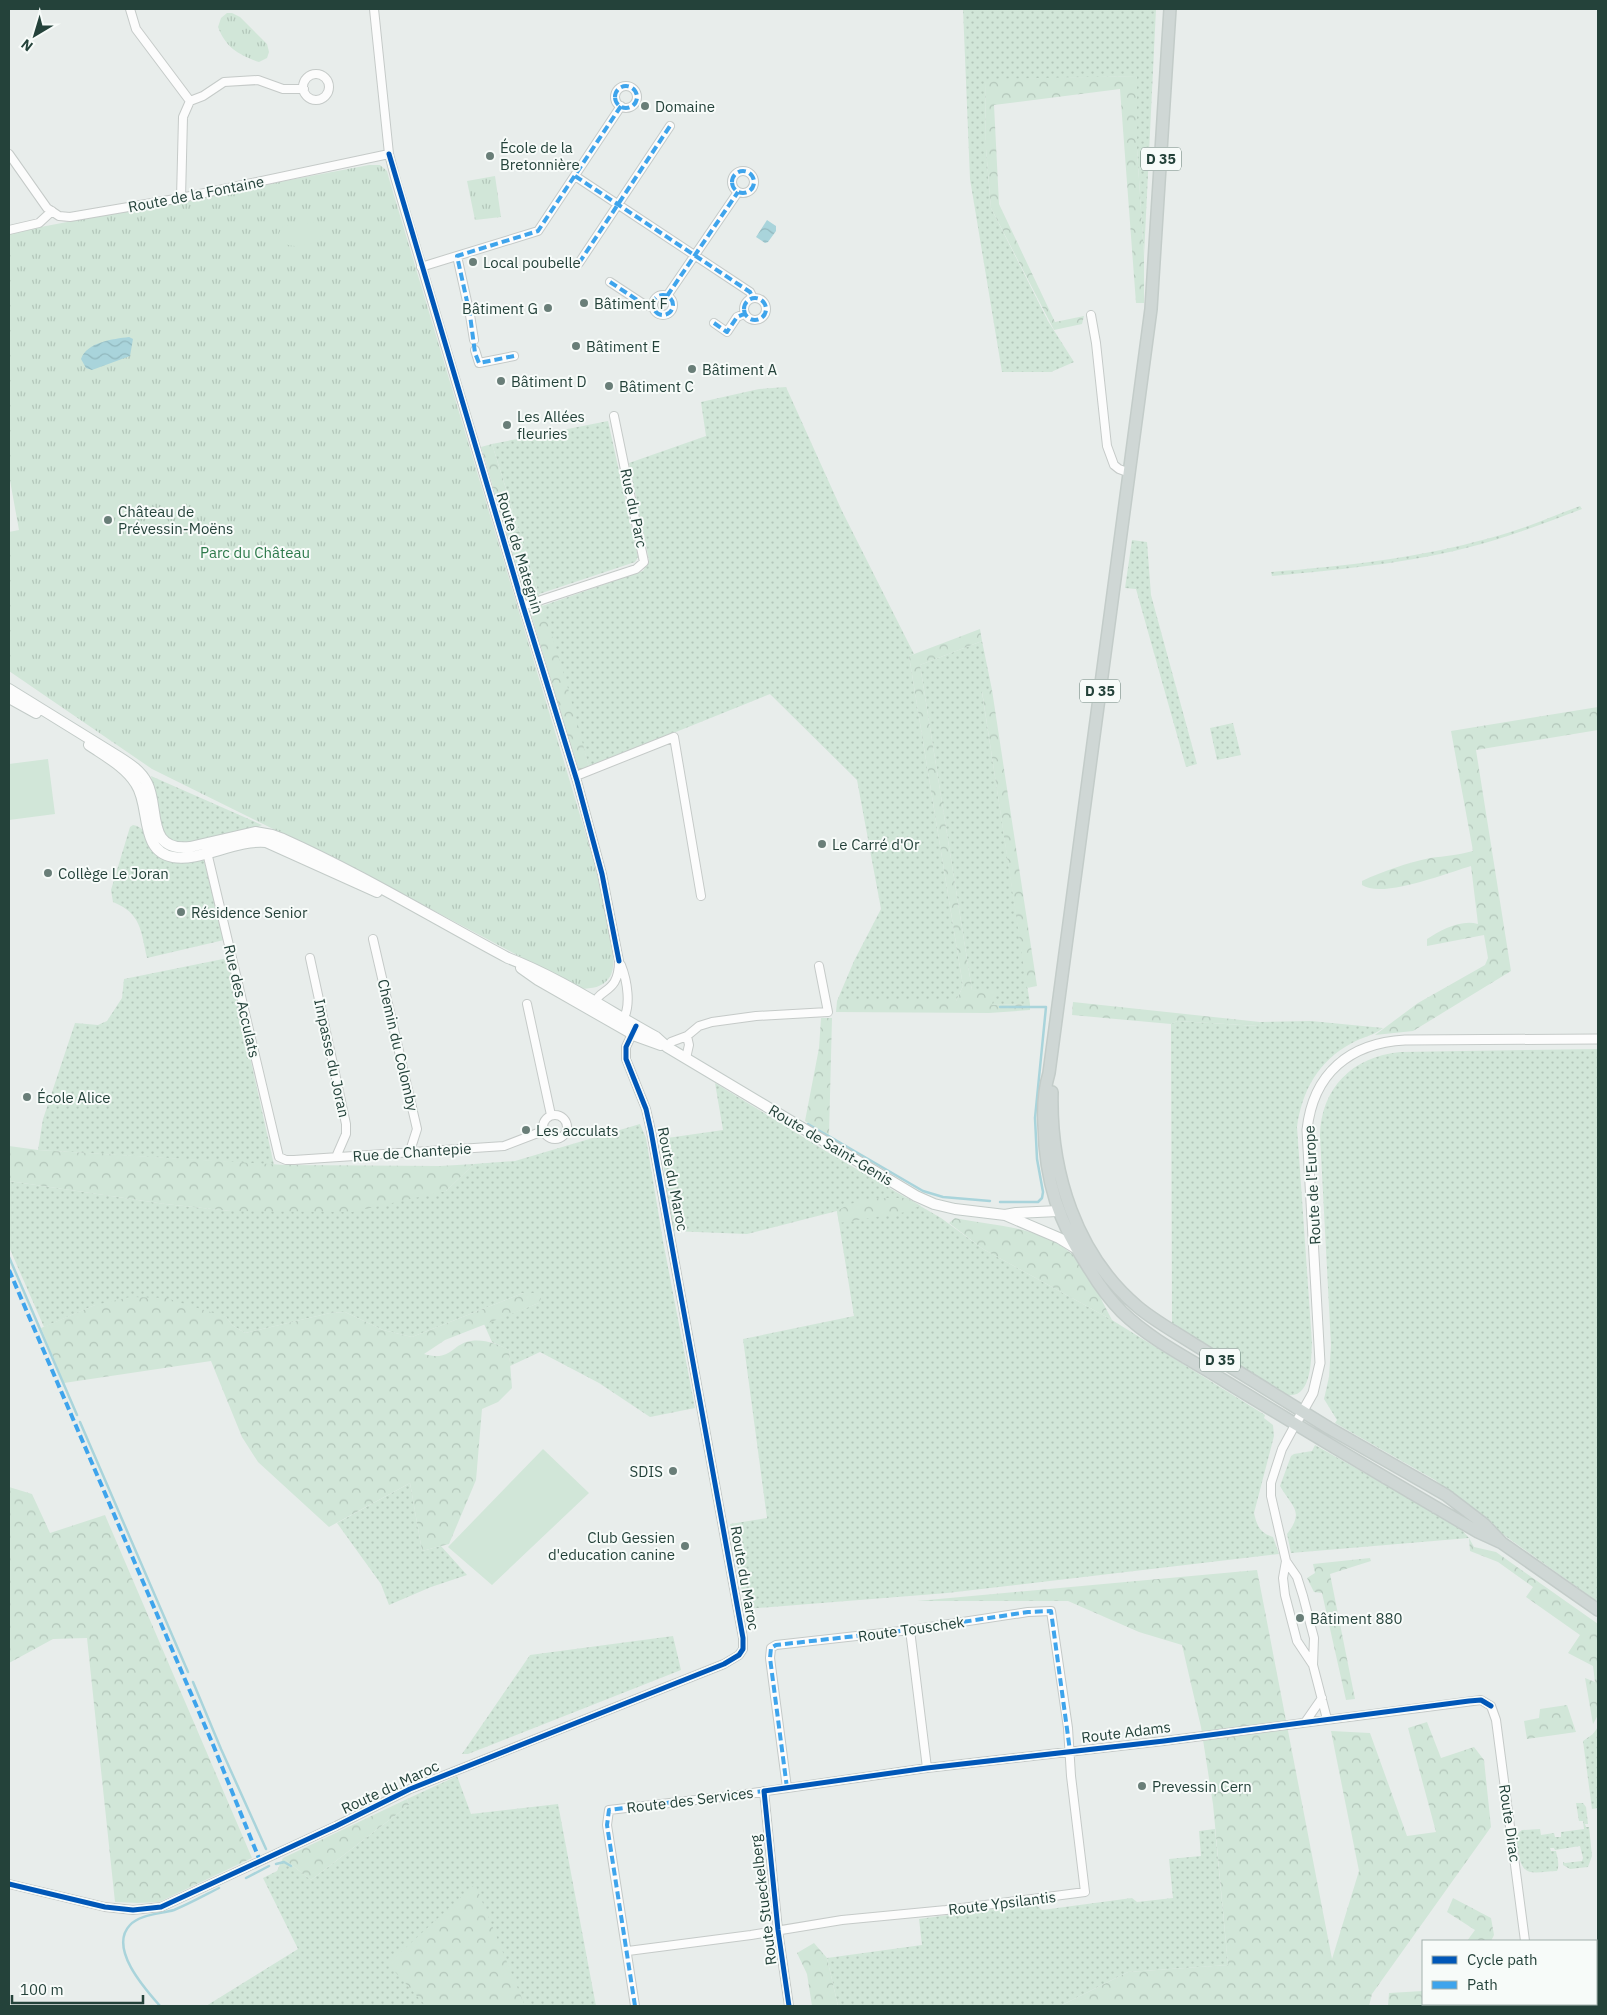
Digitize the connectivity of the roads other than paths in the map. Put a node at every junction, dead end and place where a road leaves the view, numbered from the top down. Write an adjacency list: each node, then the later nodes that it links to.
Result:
1 (130, 9): 5 (street)
2 (374, 9): 9 (street, Route de Mategnin)
3 (1170, 9): 31 (main road, D 35)
4 (304, 89): 5 (street)
5 (190, 101): 12 (street)
6 (621, 106): 10 (street)
7 (670, 126): 13 (street)
8 (9, 154): 14 (street)
9 (389, 154): 12 (street, Route de la Fontaine); 19 (street, Route de Mategnin)
10 (575, 176): 13 (street); 17 (street)
11 (738, 192): 16 (street)
12 (181, 198): 14 (street, Route de la Fontaine)
13 (618, 204): 16 (street); 18 (street)
14 (52, 211): 15 (street)
15 (9, 230)
16 (695, 255): 21 (street); 22 (street)
17 (457, 256): 19 (street); 27 (street)
18 (579, 263)
19 (421, 267): 32 (street, Route de Mategnin)
20 (610, 282): 23 (street)
21 (668, 296): 23 (street); 23 (street)
22 (754, 298): 24 (street); 24 (street)
23 (652, 307)
24 (744, 314): 26 (street)
25 (1091, 315): 31 (street)
26 (714, 323)
27 (474, 340)
28 (475, 350): 29 (street)
29 (514, 356)
30 (614, 416): 32 (street, Rue du Parc)
31 (1130, 472): 50 (main road, D 35)
32 (523, 606): 35 (street, Route de Mategnin)
33 (9, 689): 36 (main road, Route de Saint-Genis)
34 (9, 698): 36 (main road, Route de Saint-Genis)
35 (576, 776): 37 (street); 40 (street, Route de Mategnin)
36 (206, 848): 43 (main road, Route de Saint-Genis); 54 (street, Rue des Acculats)
37 (701, 896)
38 (372, 939): 53 (street, Chemin du Colomby)
39 (310, 958): 55 (street, Impasse du Joran)
40 (619, 961): 43 (street, Route de Mategnin); 44 (street, Route de Mategnin)
41 (820, 966): 46 (street)
42 (527, 1004): 51 (street)
43 (595, 1008): 44 (main road, Route de Saint-Genis)
44 (620, 1021): 45 (main road, Route de Saint-Genis)
45 (634, 1030): 48 (main road, Route de Saint-Genis); 77 (street, Route du Maroc)
46 (687, 1036): 48 (street); 49 (street)
47 (1598, 1039): 62 (street, Route de l'Europe)
48 (667, 1047): 49 (main road, Route de Saint-Genis)
49 (686, 1058): 57 (main road, Route de Saint-Genis)
50 (1049, 1073): 56 (main road, D 35); 58 (main road, D 35)
51 (551, 1116): 52 (street); 52 (street)
52 (543, 1132): 53 (street, Rue de Chantepie)
53 (410, 1151): 55 (street, Rue de Chantepie)
54 (279, 1158): 55 (street, Rue de Chantepie)
55 (336, 1158)
56 (1058, 1211): 57 (main road, Route de Saint-Genis); 58 (main road); 59 (main road, D 35)
57 (1005, 1215): 60 (main road, Route de Saint-Genis)
58 (1073, 1217): 59 (main road); 62 (main road, D 35)
59 (1066, 1228): 60 (main road); 61 (main road, D 35)
60 (1046, 1232): 61 (main road, Route de Saint-Genis)
61 (1076, 1249): 63 (main road, D 35)
62 (1303, 1412): 63 (street, Route de l'Europe); 64 (main road, D 35)
63 (1295, 1425): 64 (main road, D 35); 65 (street)
64 (1502, 1543): 66 (main road, D 35)
65 (1286, 1561): 68 (street); 68 (street)
66 (1598, 1610)
67 (910, 1630): 73 (street, Route Touschek); 74 (street); 75 (street, Route Touschek)
68 (1313, 1666): 69 (street)
69 (1322, 1698): 71 (street); 72 (street)
70 (1491, 1706): 71 (street, Route Adams); 79 (street, Route Dirac)
71 (1327, 1719): 72 (street, Route Adams)
72 (1306, 1721): 73 (street, Route Adams)
73 (1070, 1751): 74 (street, Route Adams); 78 (street, Route Ypsilantis)
74 (927, 1768): 75 (street, Route Adams)
75 (787, 1788): 76 (street, Route Adams)
76 (764, 1791): 78 (street, Route Stueckelberg); 80 (street, Route des Services)
77 (9, 1884)
78 (778, 1930): 80 (street); 82 (street, Route Stueckelberg)
79 (1525, 1940)
80 (628, 1951): 81 (street, Route des Services)
81 (635, 2006)
82 (789, 2006)

